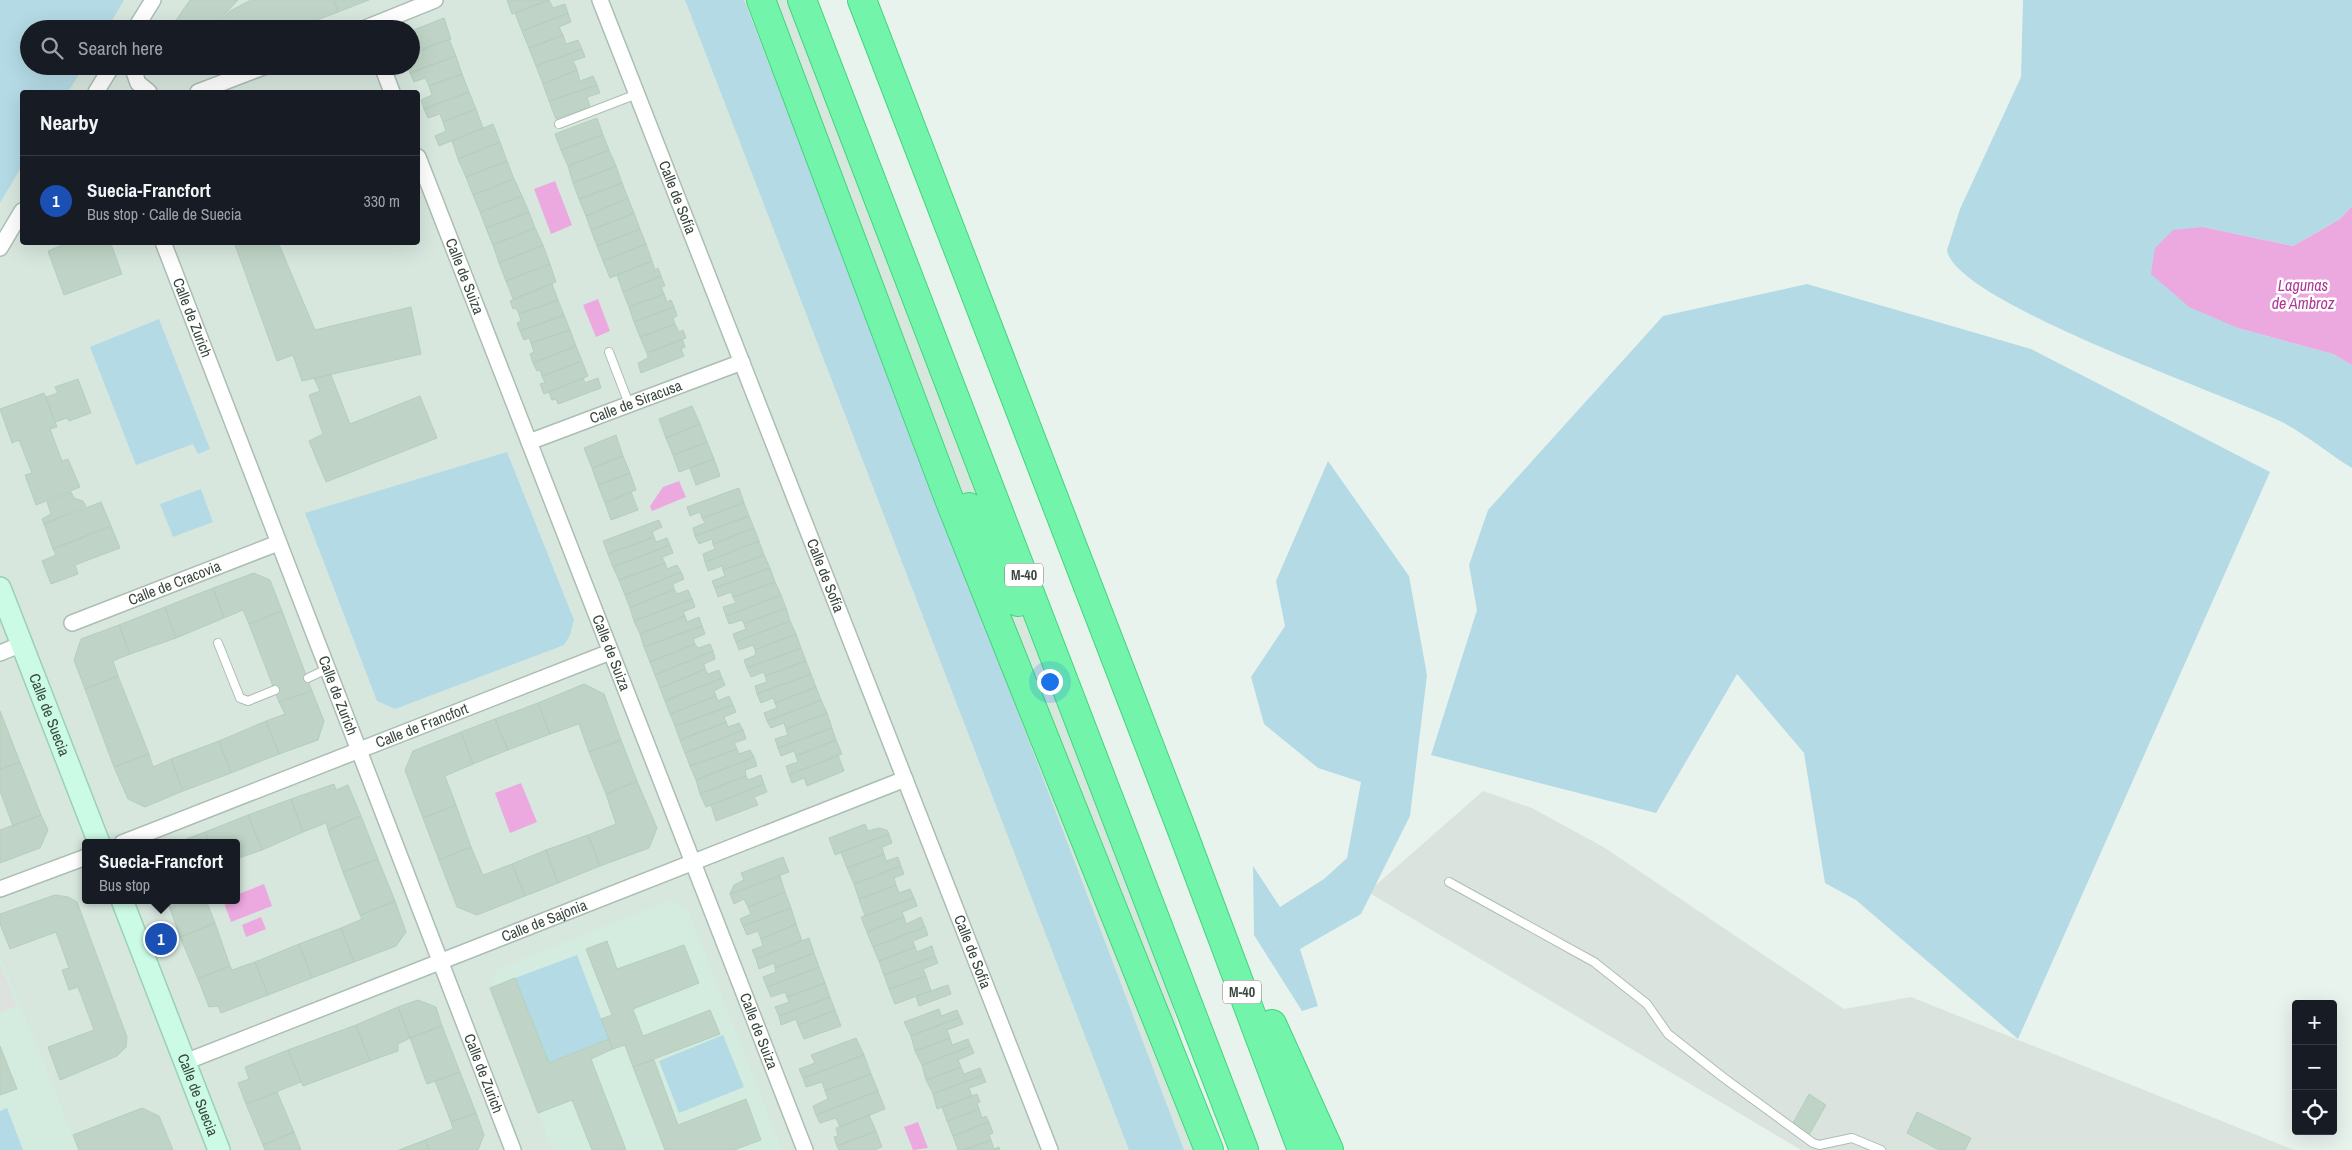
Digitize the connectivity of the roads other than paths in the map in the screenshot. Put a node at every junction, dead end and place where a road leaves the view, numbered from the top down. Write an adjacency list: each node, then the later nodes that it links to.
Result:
1 (153, 0): 7 (street)
2 (600, 0): 17 (street, Calle de Sofía)
3 (761, 0): 25 (highway)
4 (802, 0): 38 (highway, M-40)
5 (862, 0): 41 (highway, M-40)
6 (430, 1): 8 (street)
7 (141, 20)
8 (385, 20)
9 (106, 75): 13 (street)
10 (135, 75): 14 (street)
11 (242, 75): 15 (street)
12 (385, 75): 16 (street)
13 (97, 90)
14 (147, 90)
15 (203, 90)
16 (391, 90)
17 (637, 94): 18 (lane); 24 (street, Calle de Sofía)
18 (559, 124)
19 (420, 162): 27 (street, Calle de Suiza)
20 (20, 214): 22 (street)
21 (164, 245): 28 (street, Calle de Zurich)
22 (0, 248)
23 (609, 352): 26 (lane)
24 (742, 362): 26 (street, Calle de Siracusa); 40 (street, Calle de Sofía)
25 (908, 390): 38 (highway); 55 (highway)
26 (629, 404): 27 (street, Calle de Siracusa)
27 (528, 442): 33 (street, Calle de Suiza)
28 (278, 544): 30 (street, Calle de Cracovia); 35 (street, Calle de Zurich)
29 (0, 588): 32 (street, Calle de Suecia)
30 (72, 622)
31 (218, 643): 37 (lane)
32 (22, 644): 34 (street); 42 (street, Calle de Suecia)
33 (610, 652): 39 (street, Calle de Francfort); 45 (street, Calle de Suiza)
34 (0, 653)
35 (327, 669): 36 (lane); 39 (street, Calle de Zurich)
36 (308, 678)
37 (275, 690)
38 (1079, 718): 56 (highway, M-40)
39 (358, 750): 43 (street, Calle de Francfort); 49 (street, Calle de Zurich)
40 (905, 779): 45 (street, Calle de Sajonia); 54 (street, Calle de Sofía)
41 (1183, 833): 57 (highway, M-40); 58 (highway)
42 (97, 839)
43 (132, 839)
44 (82, 858): 47 (street)
45 (694, 863): 49 (street, Calle de Sajonia); 53 (street, Calle de Suiza)
46 (1449, 882): 59 (lane)
47 (0, 889)
48 (124, 904): 50 (street, Calle de Suecia)
49 (440, 962): 50 (street, Calle de Sajonia); 52 (street, Calle de Zurich)
50 (185, 1062): 51 (street, Calle de Suecia)
51 (219, 1150)
52 (513, 1150)
53 (805, 1150)
54 (1050, 1150)
55 (1209, 1150)
56 (1244, 1150)
57 (1302, 1150)
58 (1330, 1150)
59 (1881, 1150)

